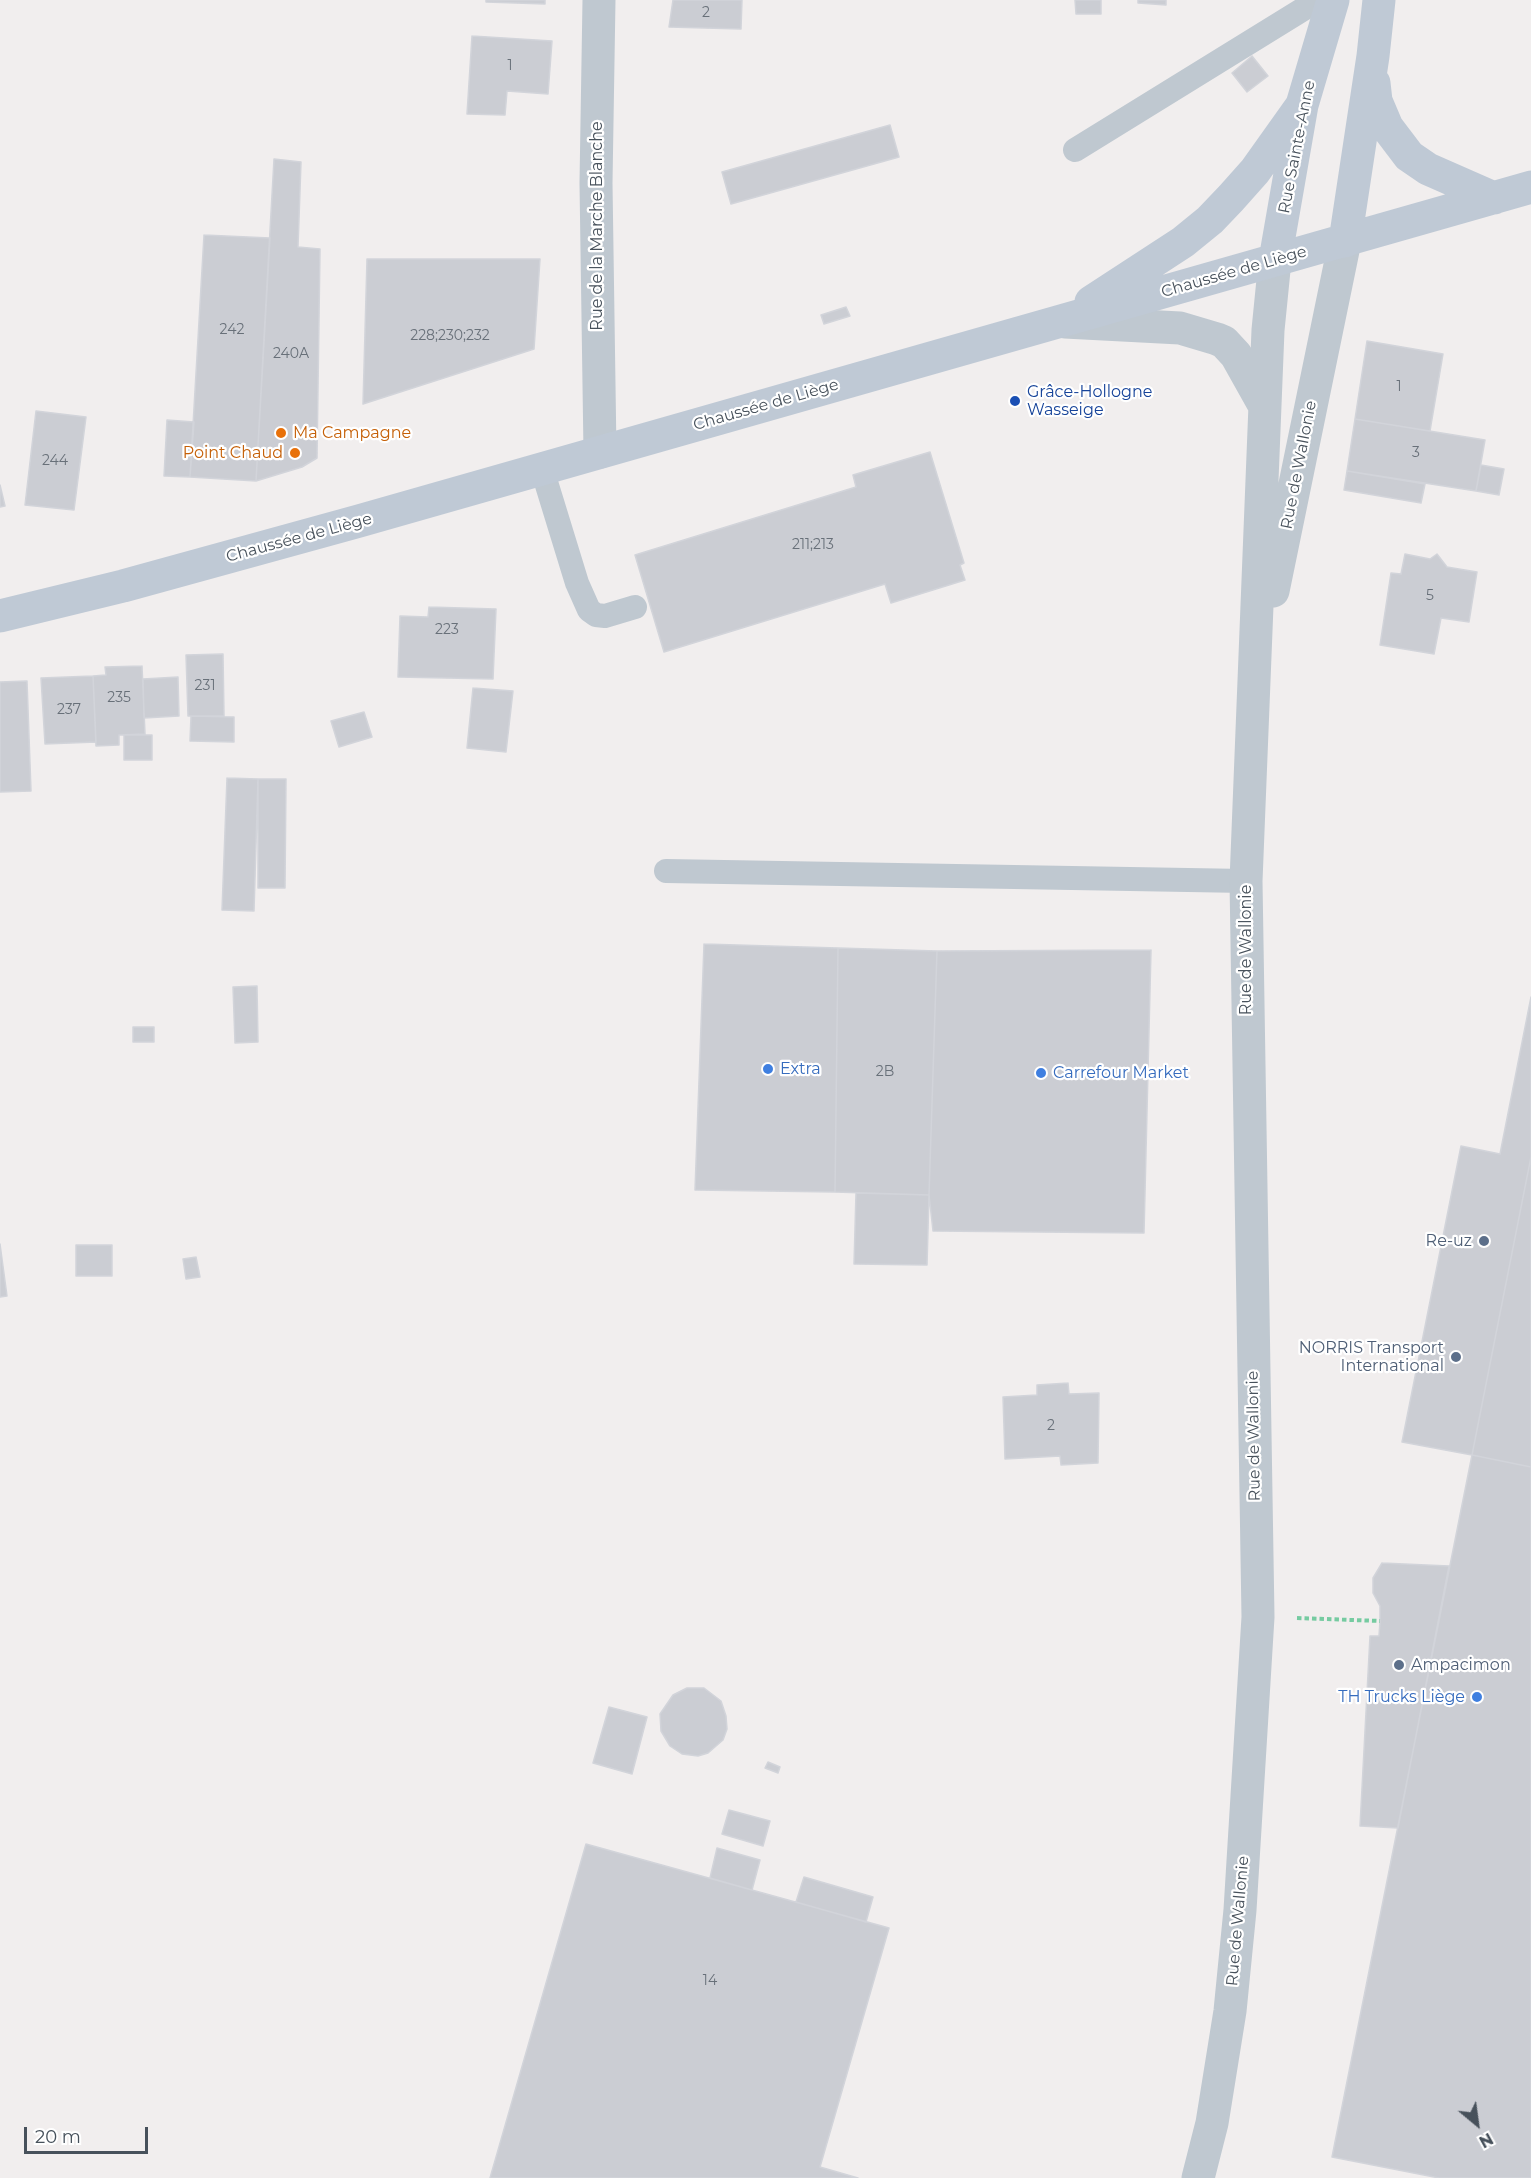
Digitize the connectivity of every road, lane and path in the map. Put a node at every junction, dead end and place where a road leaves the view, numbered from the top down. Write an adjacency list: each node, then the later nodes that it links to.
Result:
1 (599, 0): 14 (street, Rue de la Marche Blanche)
2 (1318, 0): 7 (lane)
3 (1333, 0): 6 (main road, Rue Sainte-Anne)
4 (1379, 0): 5 (main road)
5 (1373, 56): 9 (main road); 10 (main road)
6 (1302, 105): 11 (main road, Rue Sainte-Anne); 12 (main road)
7 (1075, 150)
8 (1531, 187): 9 (main road, Chaussée de Liège)
9 (1494, 198): 10 (main road, Chaussée de Liège)
10 (1345, 241): 11 (main road, Chaussée de Liège); 18 (street, Rue de Wallonie)
11 (1275, 260): 12 (main road, Chaussée de Liège); 13 (street, Rue de Wallonie)
12 (1058, 322): 13 (street); 14 (main road, Chaussée de Liège)
13 (1265, 407): 18 (street, Rue de Wallonie)
14 (600, 452): 15 (main road, Chaussée de Liège)
15 (542, 469): 16 (lane); 17 (main road, Chaussée de Liège)
16 (635, 607)
17 (0, 616)
18 (1253, 690): 20 (street, Rue de Wallonie)
19 (666, 871): 20 (lane)
20 (1246, 880): 21 (street, Rue de Wallonie)
21 (1258, 1617): 22 (path); 23 (street, Rue de Wallonie)
22 (1380, 1621)
23 (1198, 2178)

